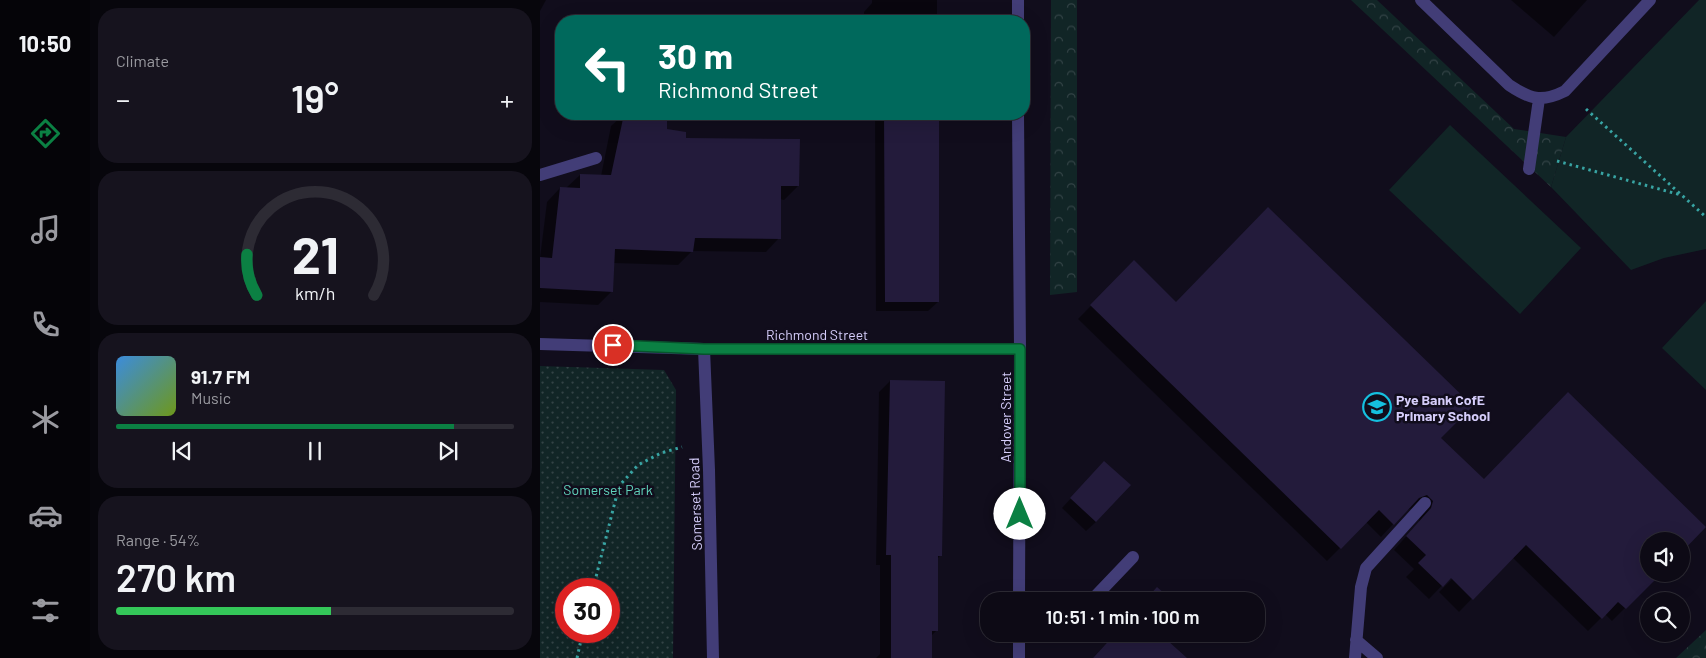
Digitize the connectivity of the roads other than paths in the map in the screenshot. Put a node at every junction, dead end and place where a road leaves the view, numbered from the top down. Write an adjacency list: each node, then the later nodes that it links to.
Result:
1 (1018, 0): 4 (street)
2 (1421, 0): 5 (street)
3 (1650, 0): 5 (street)
4 (1018, 15)
5 (1539, 99): 8 (street)
6 (1018, 120): 12 (street, Andover Street)
7 (596, 158): 9 (street)
8 (1529, 170)
9 (540, 175)
10 (540, 344): 11 (street, Richmond Street)
11 (704, 349): 12 (street, Richmond Street); 19 (street, Somerset Road)
12 (1020, 349): 15 (street, Andover Street)
13 (1425, 503): 17 (street)
14 (1133, 558): 16 (street)
15 (1019, 592)
16 (1100, 592)
17 (1356, 640): 21 (street); 22 (street)
18 (1019, 642): 20 (street)
19 (713, 658)
20 (1019, 658)
21 (1354, 658)
22 (1377, 658)

